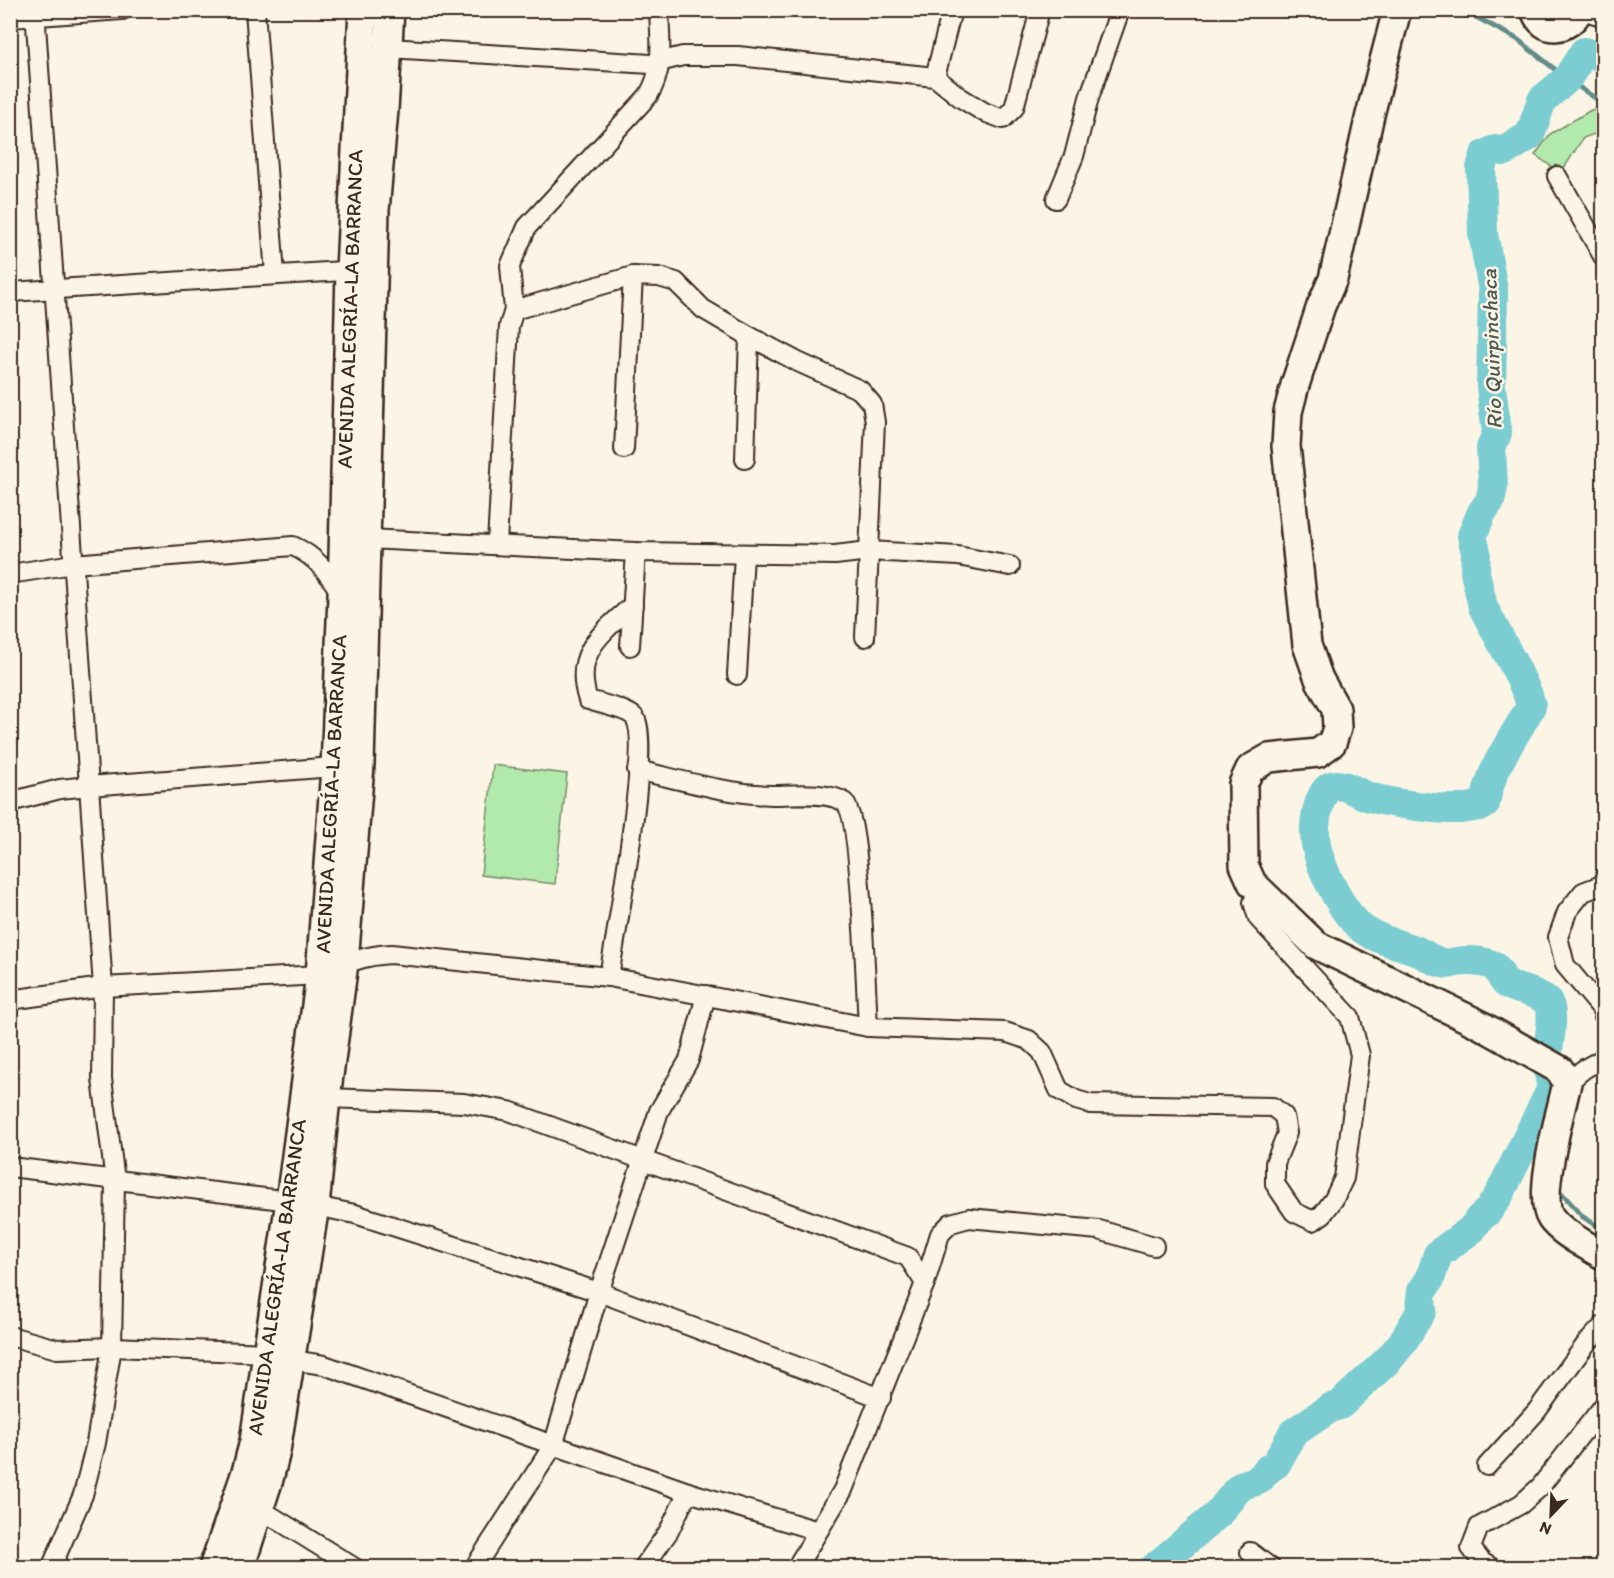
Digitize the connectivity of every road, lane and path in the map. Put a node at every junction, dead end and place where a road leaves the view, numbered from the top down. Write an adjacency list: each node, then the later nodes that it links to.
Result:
1 (122, 10): 13 (street)
2 (255, 10): 23 (street)
3 (363, 10): 22 (main road, AVENIDA ALEGRÍA-LA BARRANCA)
4 (390, 10): 16 (main road, AVENIDA ALEGRÍA-LA BARRANCA)
5 (659, 10): 17 (street)
6 (952, 10): 18 (street)
7 (1040, 10): 18 (street)
8 (1120, 10): 20 (street)
9 (1397, 10): 50 (main road)
10 (1535, 10): 11 (main road)
11 (1579, 10)
12 (1583, 10): 14 (street)
13 (35, 13): 15 (street); 25 (street)
14 (1604, 17)
15 (10, 18)
16 (388, 48): 17 (street); 22 (main road, AVENIDA ALEGRÍA-LA BARRANCA)
17 (661, 62): 18 (street); 27 (street)
18 (934, 77)
19 (1557, 176): 21 (street)
20 (1056, 198)
21 (1604, 258)
22 (361, 270): 23 (street); 31 (main road, AVENIDA ALEGRÍA-LA BARRANCA); 39 (main road, AVENIDA ALEGRÍA-LA BARRANCA)
23 (274, 275): 25 (street)
24 (633, 276): 27 (street); 28 (street); 29 (street)
25 (54, 289): 26 (street); 36 (street)
26 (10, 292)
27 (514, 310): 32 (street)
28 (749, 336): 30 (street); 33 (street)
29 (624, 449)
30 (745, 459)
31 (367, 539): 32 (street); 41 (main road, AVENIDA ALEGRÍA-LA BARRANCA)
32 (497, 544): 34 (street)
33 (869, 551): 35 (street); 37 (street); 42 (street)
34 (636, 552): 35 (street); 40 (street)
35 (744, 554): 44 (street)
36 (73, 564): 38 (street); 39 (street); 47 (street)
37 (1010, 566)
38 (10, 574)
39 (342, 596): 41 (street); 45 (main road, AVENIDA ALEGRÍA-LA BARRANCA)
40 (633, 605): 43 (street); 46 (street)
41 (364, 618): 45 (main road, AVENIDA ALEGRÍA-LA BARRANCA)
42 (865, 637)
43 (630, 646)
44 (737, 675)
45 (347, 766): 47 (street); 51 (main road, AVENIDA ALEGRÍA-LA BARRANCA)
46 (637, 770): 52 (street); 57 (street)
47 (89, 786): 48 (street); 53 (street)
48 (10, 802)
49 (1604, 884): 56 (street)
50 (1258, 889): 57 (street); 59 (main road)
51 (332, 969): 52 (street); 53 (street); 60 (main road, AVENIDA ALEGRÍA-LA BARRANCA)
52 (609, 977): 54 (street)
53 (103, 987): 55 (street); 63 (street)
54 (706, 995): 57 (street); 61 (street)
55 (10, 1000)
56 (1604, 1016)
57 (868, 1027)
58 (1603, 1058): 59 (street)
59 (1567, 1083): 66 (main road)
60 (315, 1095): 61 (street); 64 (main road, AVENIDA ALEGRÍA-LA BARRANCA)
61 (642, 1161): 67 (street); 68 (street)
62 (10, 1167): 63 (street)
63 (115, 1181): 64 (street); 71 (street)
64 (302, 1204): 68 (street); 72 (main road, AVENIDA ALEGRÍA-LA BARRANCA)
65 (1154, 1246): 67 (street)
66 (1604, 1256)
67 (926, 1283): 73 (street)
68 (598, 1292): 73 (street); 75 (street)
69 (1604, 1325): 76 (street)
70 (10, 1336): 71 (street)
71 (112, 1347): 72 (street); 83 (street)
72 (279, 1357): 75 (street); 77 (main road, AVENIDA ALEGRÍA-LA BARRANCA); 79 (main road, AVENIDA ALEGRÍA-LA BARRANCA)
73 (881, 1398): 80 (street)
74 (1604, 1405): 81 (street)
75 (553, 1446): 78 (street); 87 (street)
76 (1487, 1466)
77 (239, 1491): 79 (street); 84 (main road, AVENIDA ALEGRÍA-LA BARRANCA)
78 (688, 1492): 80 (street); 88 (street)
79 (260, 1509): 85 (main road, AVENIDA ALEGRÍA-LA BARRANCA); 86 (street)
80 (818, 1531): 89 (street)
81 (1471, 1548): 91 (street); 92 (street)
82 (1250, 1552): 90 (street)
83 (51, 1568)
84 (213, 1568)
85 (240, 1568)
86 (355, 1568)
87 (474, 1568)
88 (643, 1568)
89 (796, 1568)
90 (1271, 1568)
91 (1474, 1568)
92 (1492, 1568)

